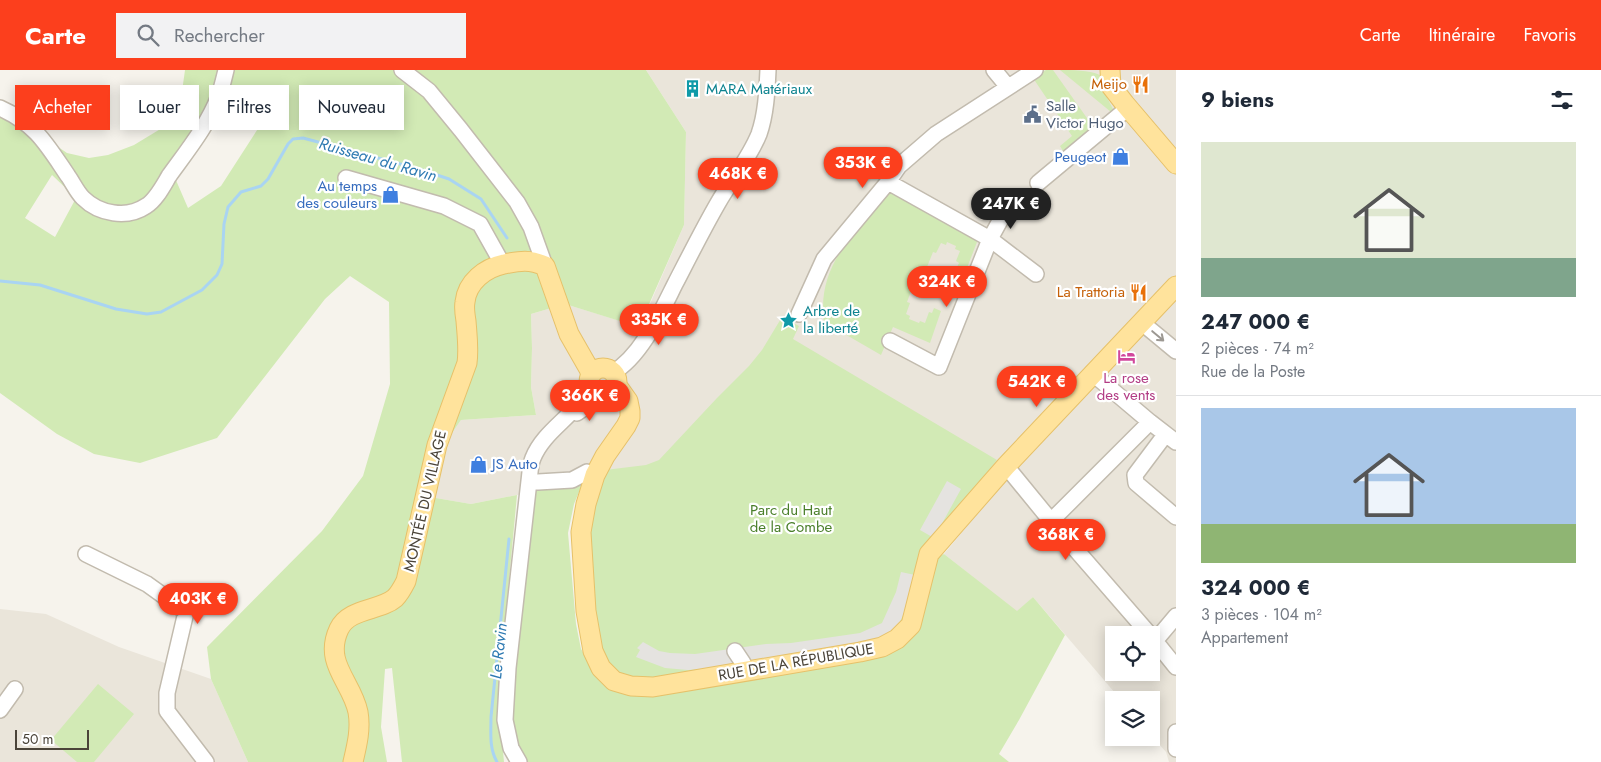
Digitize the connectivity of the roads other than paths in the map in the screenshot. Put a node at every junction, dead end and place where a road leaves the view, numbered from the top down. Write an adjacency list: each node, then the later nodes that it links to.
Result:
1 (226, 70): 8 (street)
2 (402, 70): 17 (street)
3 (768, 70): 25 (street)
4 (994, 70): 7 (street)
5 (1035, 70): 7 (street)
6 (1110, 70): 9 (main road)
7 (1008, 87): 12 (street)
8 (0, 108)
9 (1128, 108): 10 (main road); 13 (street)
10 (1176, 164)
11 (346, 178): 16 (street)
12 (888, 182): 15 (street); 20 (street)
13 (1038, 183)
14 (1007, 208): 15 (street)
15 (990, 239): 18 (street); 22 (street)
16 (503, 265): 17 (main road, MONTÉE DU VILLAGE); 46 (main road, MONTÉE DU VILLAGE)
17 (545, 266): 25 (main road)
18 (1036, 274)
19 (1176, 286): 21 (main road, RUE DE LA RÉPUBLIQUE)
20 (799, 314)
21 (1141, 322): 23 (street, one-way to 23); 24 (main road, RUE DE LA RÉPUBLIQUE)
22 (890, 341)
23 (1176, 351)
24 (1092, 373): 26 (street); 28 (main road, RUE DE LA RÉPUBLIQUE)
25 (604, 382): 29 (main road, RUE DE LA RÉPUBLIQUE); 30 (street)
26 (1150, 422): 27 (street); 32 (street)
27 (1171, 438): 31 (street)
28 (1006, 466): 32 (street); 40 (main road, RUE DE LA RÉPUBLIQUE)
29 (596, 474): 30 (street); 40 (main road, RUE DE LA RÉPUBLIQUE)
30 (529, 479): 47 (street)
31 (1176, 518)
32 (1051, 521): 35 (street)
33 (86, 554): 45 (street)
34 (1176, 616): 36 (street)
35 (1142, 626)
36 (1160, 630)
37 (1160, 645): 39 (street)
38 (736, 651): 40 (street)
39 (1173, 657)
40 (738, 673)
41 (15, 689): 42 (street)
42 (0, 710)
43 (1176, 732): 44 (street)
44 (1176, 749)
45 (206, 762)
46 (353, 762)
47 (519, 762)

